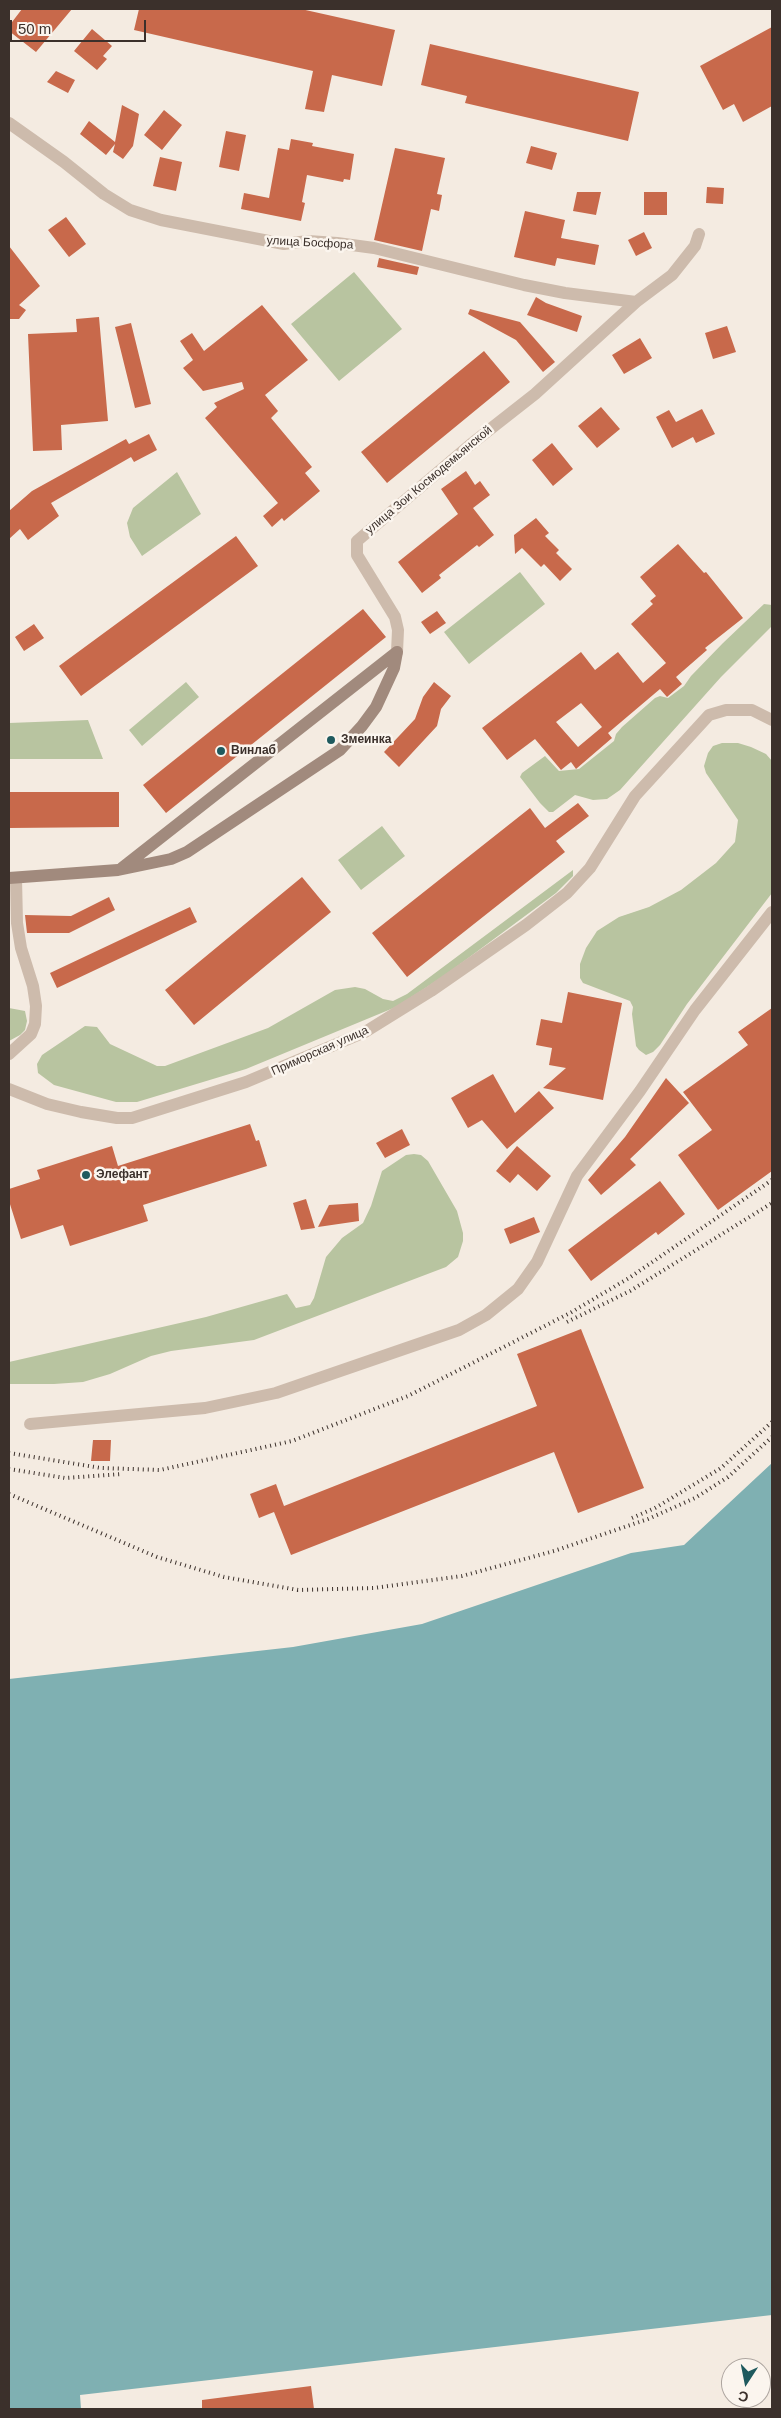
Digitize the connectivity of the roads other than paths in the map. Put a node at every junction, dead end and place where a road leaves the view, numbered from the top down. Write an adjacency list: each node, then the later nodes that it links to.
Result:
1 (9, 124): 3 (street, улица Босфора)
2 (699, 234): 3 (street, улица Зои Космодемьянской)
3 (636, 302): 4 (street, улица Зои Космодемьянской)
4 (398, 652): 6 (main road); 6 (main road, улица Зои Космодемьянской)
5 (772, 720): 10 (street, Приморская улица)
6 (118, 870): 7 (main road, улица Зои Космодемьянской)
7 (12, 878): 9 (street)
8 (772, 912): 11 (street)
9 (9, 1054)
10 (9, 1089)
11 (30, 1424)

